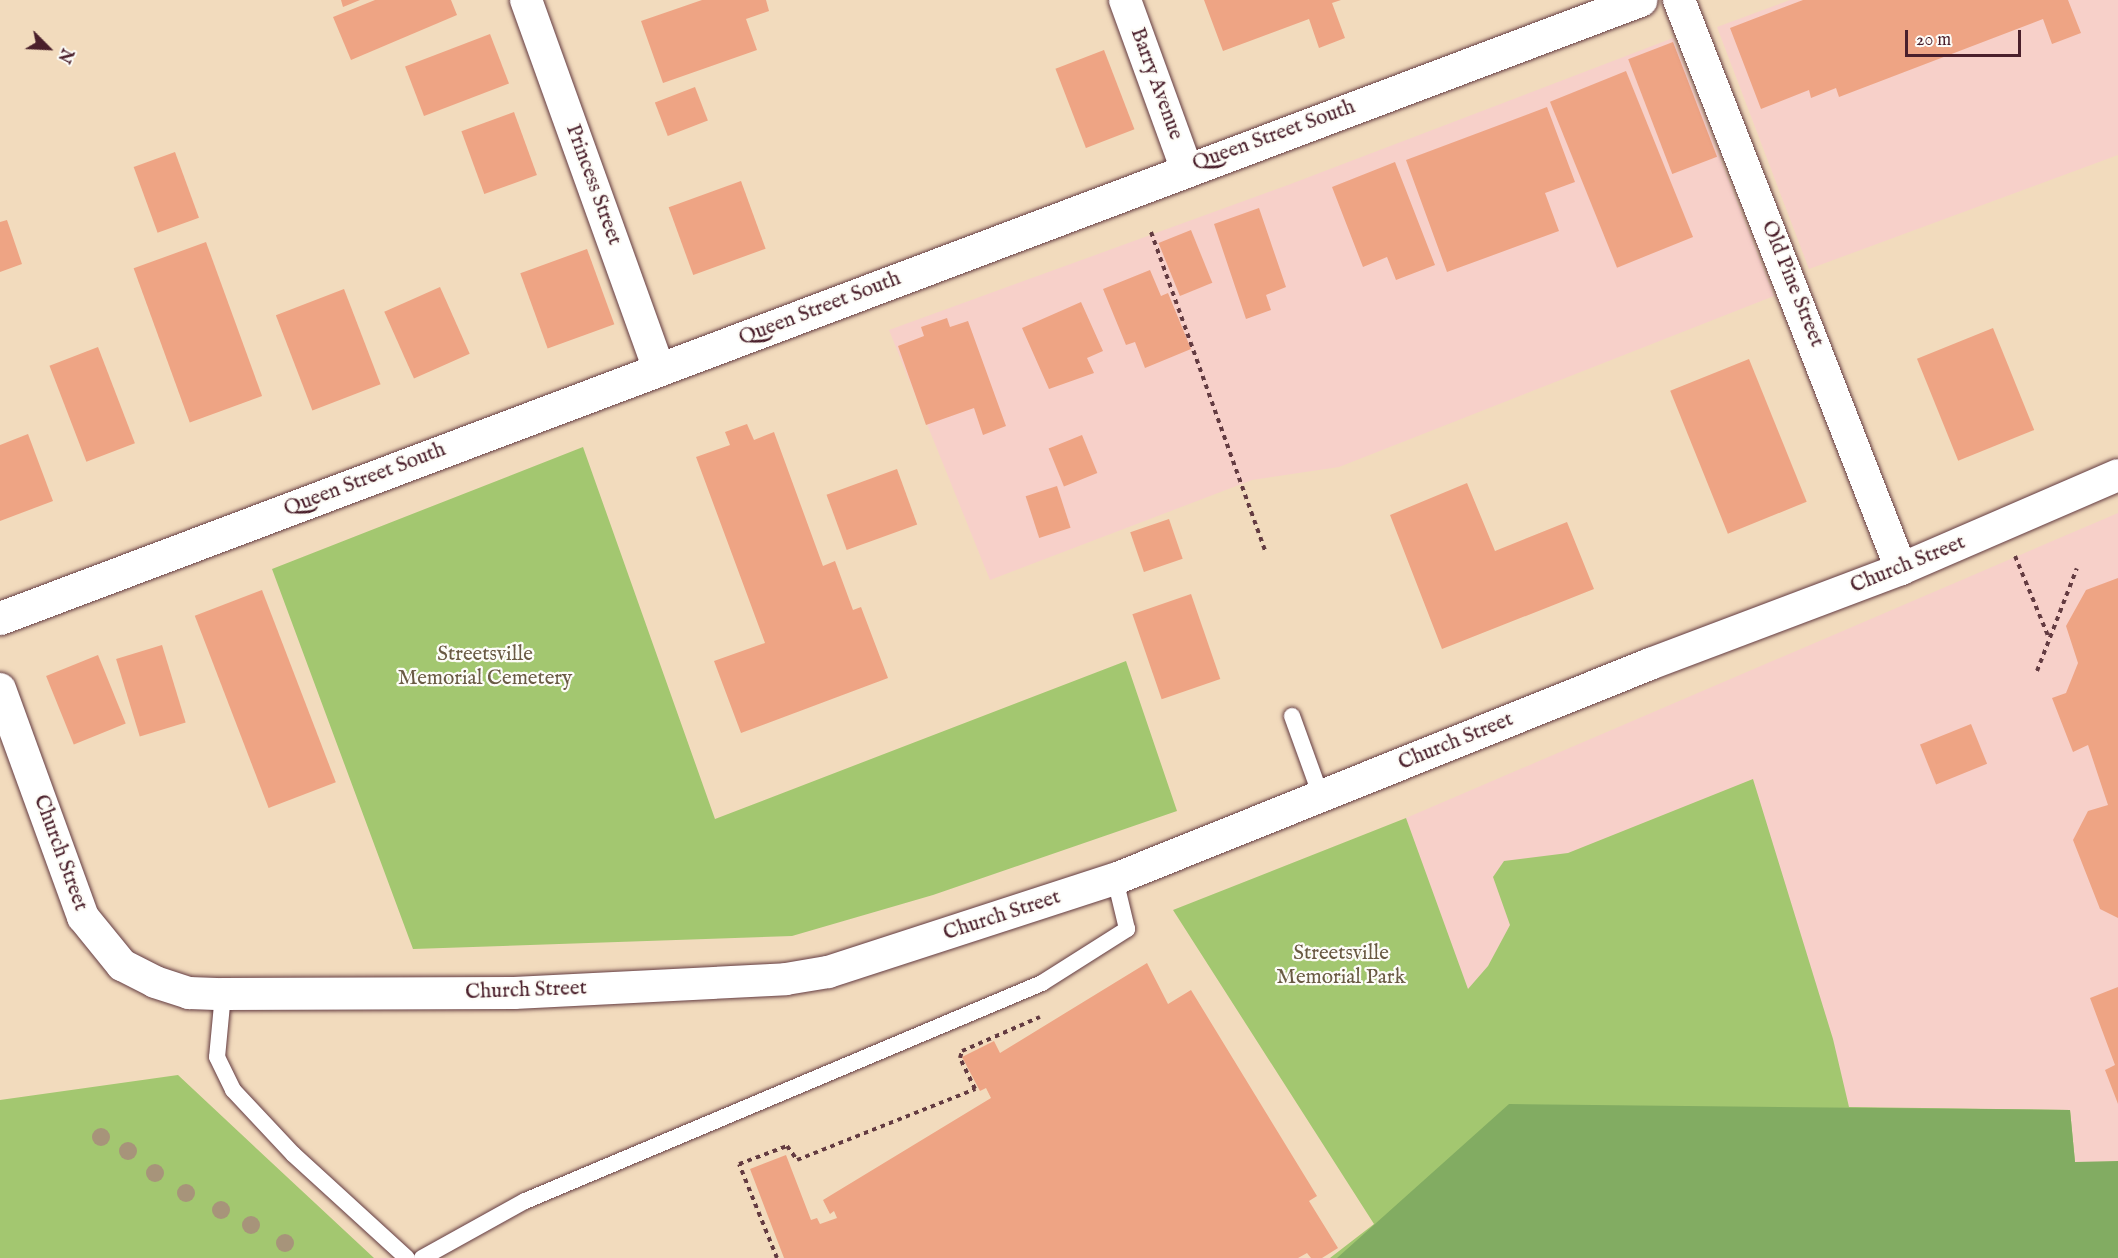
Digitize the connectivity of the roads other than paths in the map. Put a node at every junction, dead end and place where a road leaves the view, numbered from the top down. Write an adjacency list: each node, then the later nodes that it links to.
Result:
1 (526, 0): 6 (street, Princess Street)
2 (1125, 0): 5 (street, Barry Avenue)
3 (1640, 0): 5 (main road, Queen Street South)
4 (1679, 0): 8 (street, Old Pine Street)
5 (1186, 168): 6 (main road, Queen Street South)
6 (659, 370): 9 (main road, Queen Street South)
7 (2118, 475): 8 (street, Church Street)
8 (1901, 569): 12 (street, Church Street)
9 (0, 618)
10 (0, 689): 14 (street, Church Street)
11 (1293, 716): 12 (lane)
12 (1321, 796): 13 (street, Church Street)
13 (1115, 879): 14 (street, Church Street); 16 (lane)
14 (223, 994): 15 (lane)
15 (407, 1258)
16 (422, 1258)

